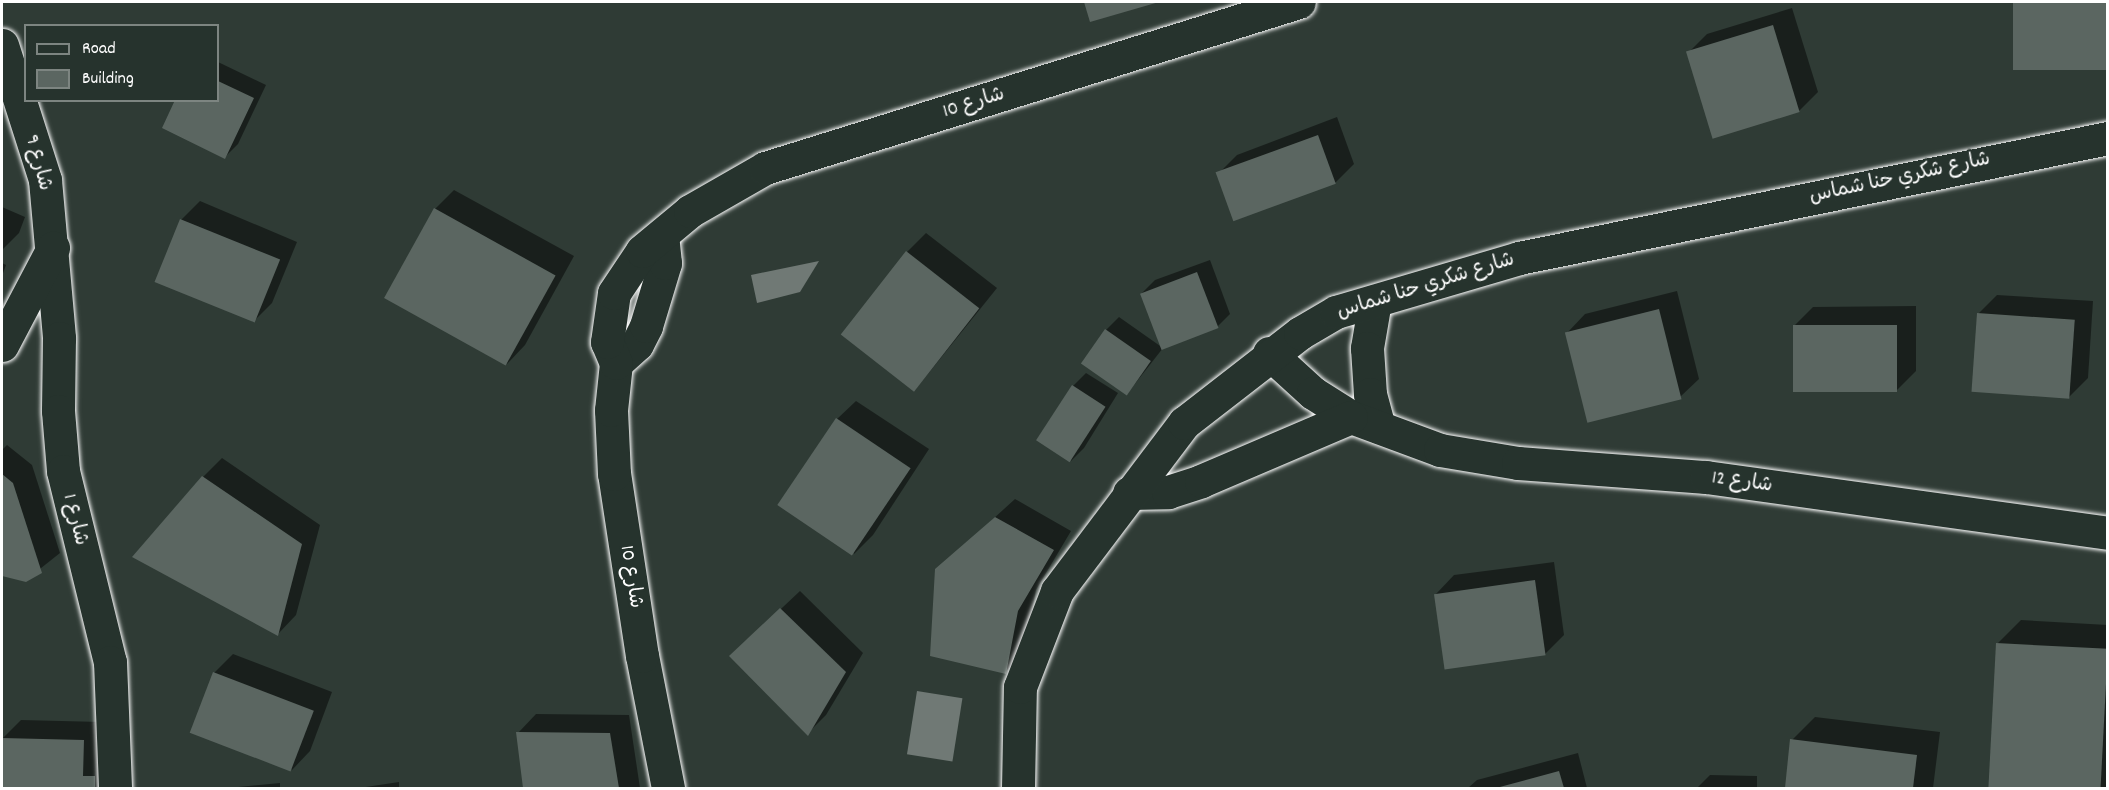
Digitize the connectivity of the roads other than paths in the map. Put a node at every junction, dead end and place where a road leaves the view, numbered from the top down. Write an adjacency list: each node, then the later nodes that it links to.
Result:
1 (1299, 2): 12 (street, شارع 10)
2 (2, 45): 4 (street, شارع 9)
3 (2108, 138): 5 (street, شارع شكري حنا شماس)
4 (52, 248): 6 (street); 11 (street, شارع 1)
5 (1376, 301): 7 (street, شارع شكري حنا شماس); 8 (street)
6 (2, 345)
7 (1269, 353): 8 (street, شارع 12); 9 (street, شارع شكري حنا شماس)
8 (1365, 422): 9 (street); 10 (street, شارع 12)
9 (1129, 493): 13 (street, شارع شكري حنا شماس)
10 (2108, 533)
11 (115, 789)
12 (668, 789)
13 (1018, 789)

